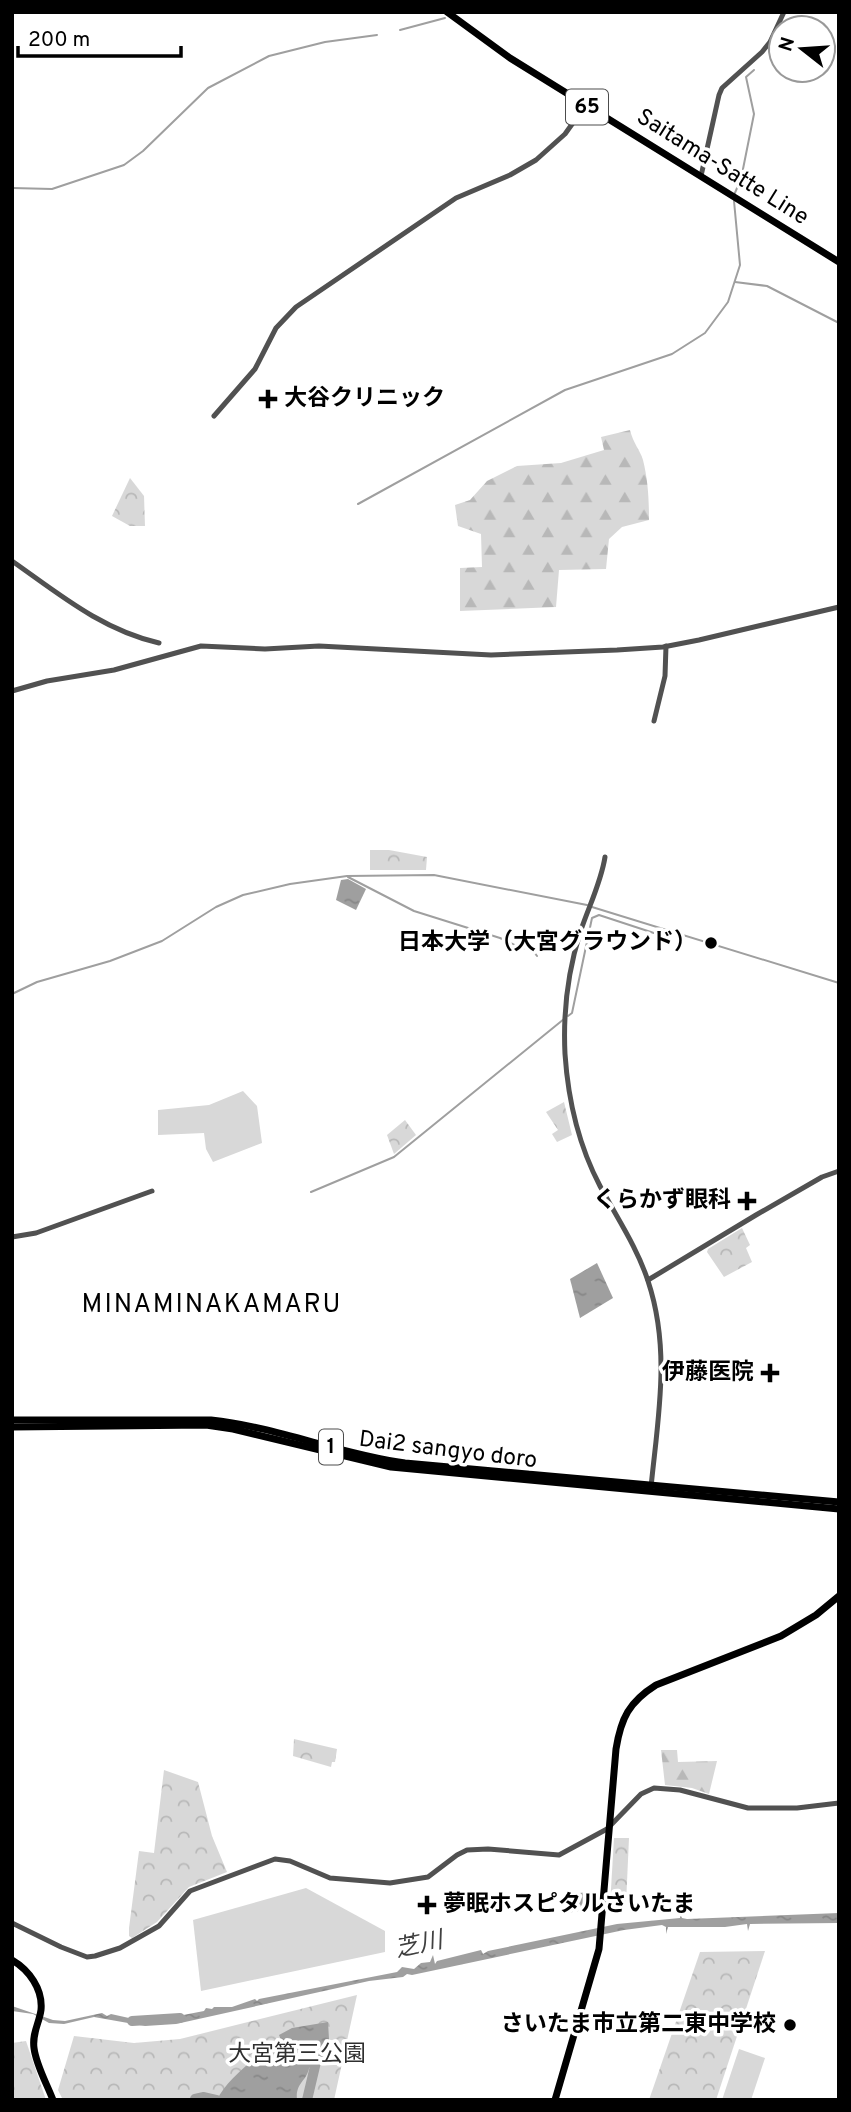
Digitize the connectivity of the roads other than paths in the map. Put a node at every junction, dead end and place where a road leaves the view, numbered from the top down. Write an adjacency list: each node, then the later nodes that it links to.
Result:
1 (447, 12): 3 (main road, Saitama-Satte Line / 65)
2 (784, 12): 4 (street)
3 (585, 106): 4 (main road, Saitama-Satte Line / 65); 6 (street)
4 (701, 176): 5 (main road, Saitama-Satte Line / 65)
5 (839, 262)
6 (214, 416)
7 (12, 561): 9 (street)
8 (839, 607): 10 (street)
9 (159, 643)
10 (666, 646): 11 (street); 12 (street)
11 (12, 691)
12 (654, 721)
13 (605, 857): 17 (street)
14 (839, 1171): 17 (street)
15 (152, 1191): 16 (street)
16 (12, 1237)
17 (648, 1280): 20 (street)
18 (12, 1420): 20 (main road, Dai2 sangyo doro / 1)
19 (12, 1427): 20 (main road, Dai2 sangyo doro / 1)
20 (651, 1488): 21 (main road, Dai2 sangyo doro / 1); 22 (main road, Dai2 sangyo doro / 1)
21 (839, 1502)
22 (839, 1509)
23 (839, 1596): 25 (main road)
24 (839, 1803): 25 (street)
25 (611, 1824): 26 (street); 29 (main road)
26 (12, 1923)
27 (12, 1960): 28 (main road)
28 (53, 2100)
29 (555, 2100)

